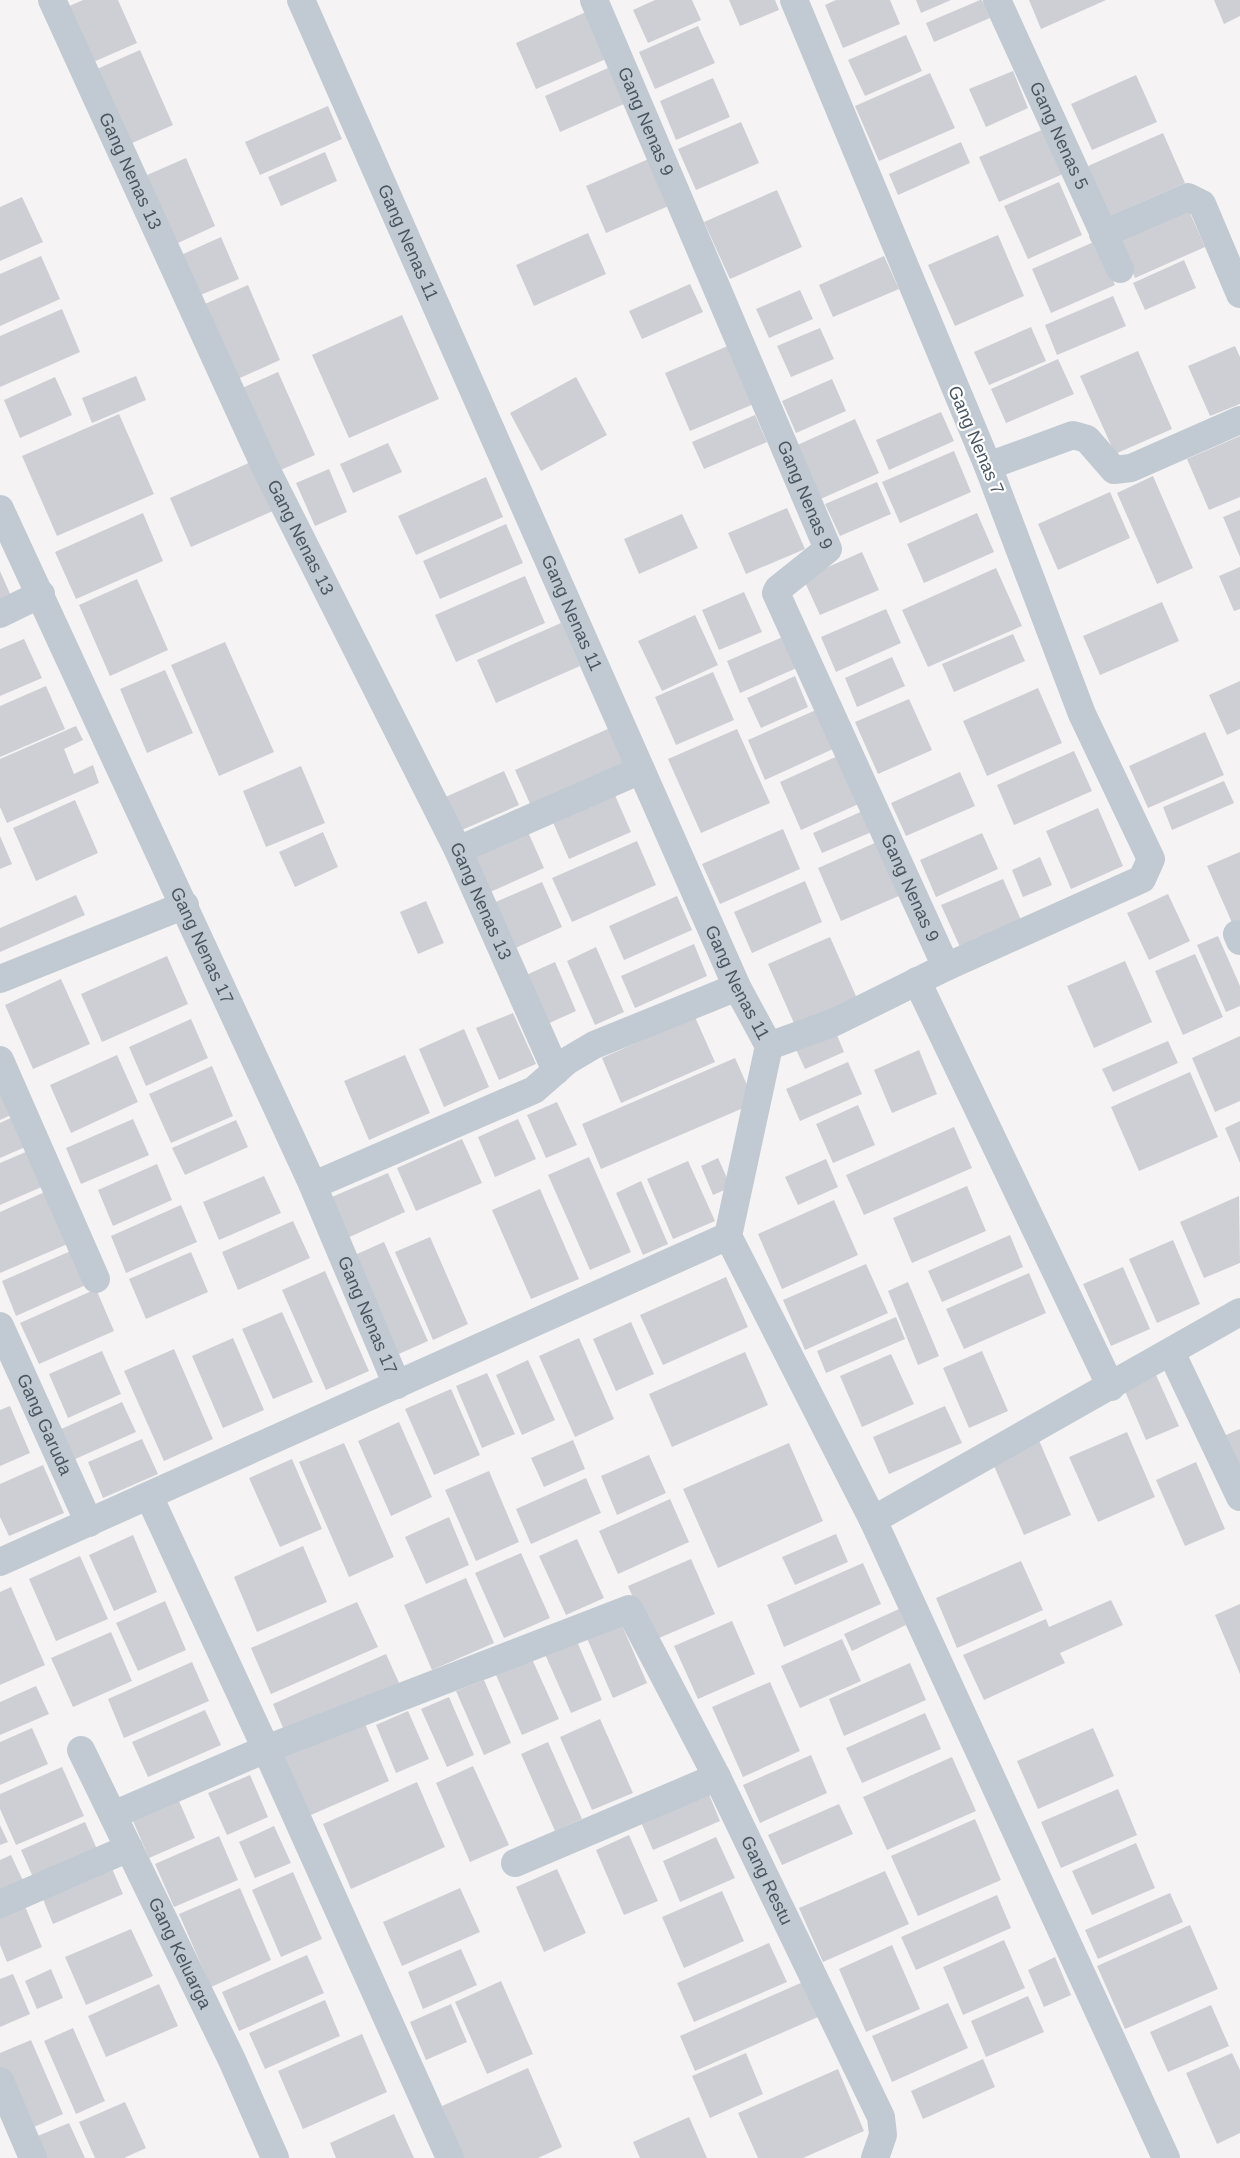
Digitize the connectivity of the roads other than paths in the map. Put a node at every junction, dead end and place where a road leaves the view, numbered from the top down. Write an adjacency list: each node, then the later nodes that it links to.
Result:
1 (52, 0): 15 (street, Gang Nenas 13)
2 (302, 0): 14 (street, Gang Nenas 11)
3 (594, 0): 17 (street, Gang Nenas 9)
4 (794, 0): 10 (street, Gang Nenas 7)
5 (997, 0): 6 (street, Gang Nenas 5)
6 (1104, 234): 7 (street, Gang Nenas 5); 8 (street)
7 (1120, 270)
8 (1240, 294)
9 (1240, 420): 10 (street)
10 (988, 466): 17 (street, Gang Nenas 7)
11 (0, 509): 12 (street, Gang Nenas 17)
12 (41, 594): 13 (street); 16 (street, Gang Nenas 17)
13 (0, 614)
14 (641, 770): 15 (street); 20 (street, Gang Nenas 11)
15 (458, 850): 23 (street, Gang Nenas 13)
16 (185, 905): 18 (street); 24 (street, Gang Nenas 17)
17 (946, 967): 19 (street)
18 (0, 979)
19 (917, 982): 21 (street); 31 (street)
20 (737, 987): 21 (street, Gang Nenas 11); 23 (street)
21 (769, 1046): 25 (street, Gang Nenas 11)
22 (0, 1060): 26 (street)
23 (556, 1071): 24 (street)
24 (314, 1186): 30 (street, Gang Nenas 17)
25 (728, 1236): 30 (street); 34 (street)
26 (96, 1279)
27 (1240, 1312): 29 (street)
28 (0, 1326): 35 (street, Gang Garuda)
29 (1172, 1352): 31 (street); 33 (street)
30 (397, 1385): 32 (street)
31 (1112, 1386): 34 (street)
32 (149, 1496): 35 (street); 37 (street)
33 (1240, 1497)
34 (873, 1520): 49 (street)
35 (89, 1523): 36 (street)
36 (0, 1562)
37 (266, 1749): 39 (street, Gang Restu); 40 (street); 47 (street)
38 (81, 1750): 40 (street, Gang Keluarga)
39 (717, 1777): 42 (street); 48 (street, Gang Restu)
40 (113, 1815): 41 (street, Gang Keluarga)
41 (129, 1848): 43 (street); 46 (street, Gang Keluarga)
42 (515, 1863)
43 (0, 1904)
44 (0, 2082): 45 (street)
45 (33, 2158)
46 (276, 2158)
47 (450, 2158)
48 (875, 2158)
49 (1166, 2158)

